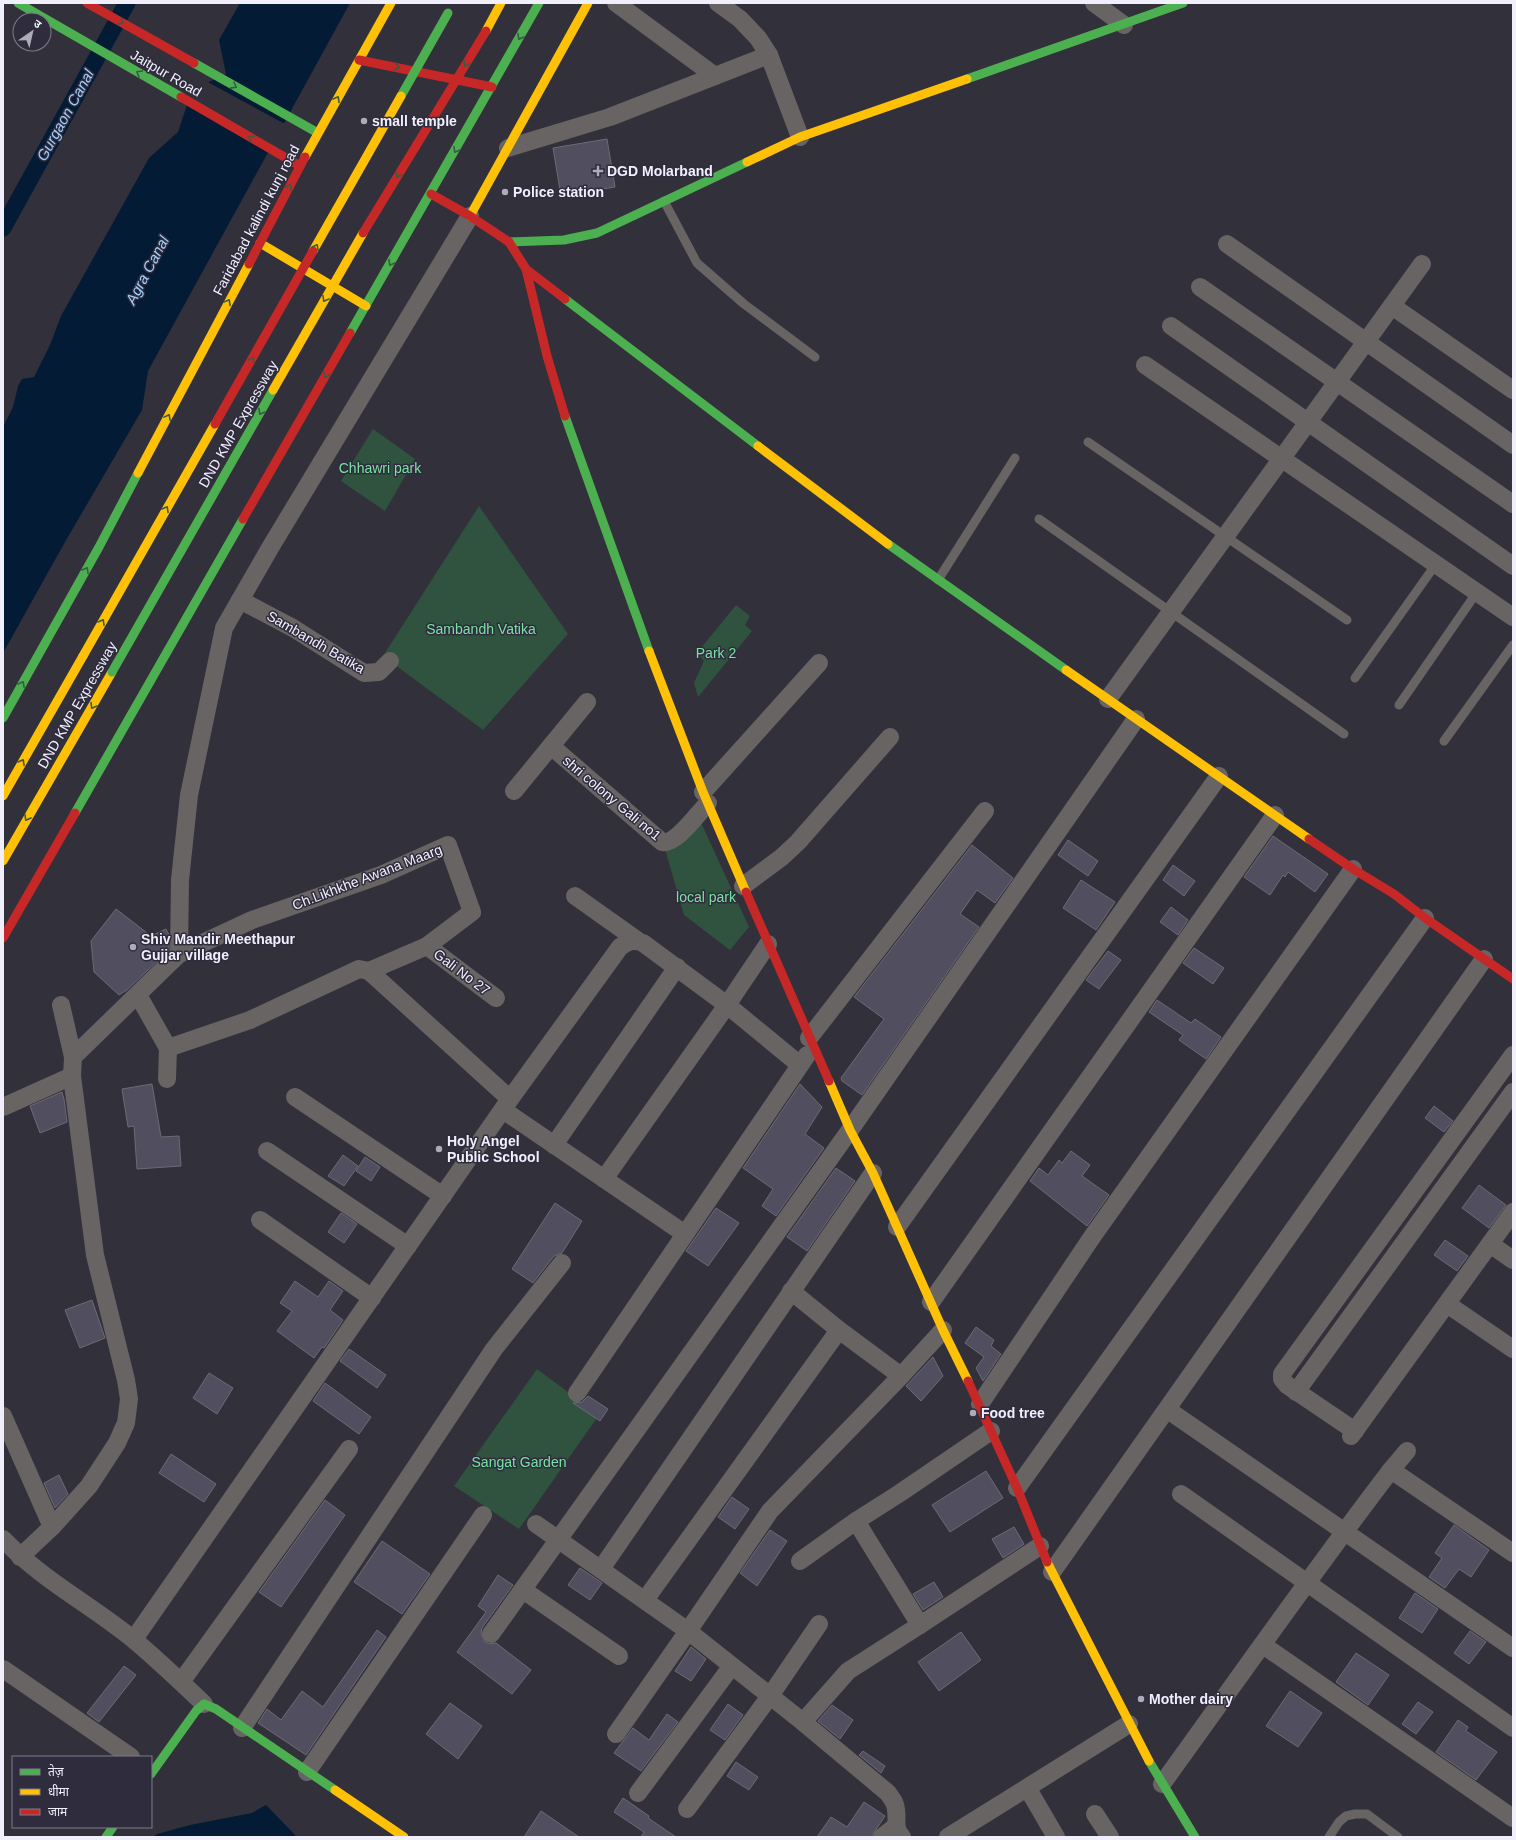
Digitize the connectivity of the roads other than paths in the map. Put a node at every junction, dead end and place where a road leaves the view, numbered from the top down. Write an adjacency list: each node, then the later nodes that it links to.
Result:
1 (18, 3): 20 (main road, Jaitpur Road, one-way to 1)
2 (87, 3): 17 (main road, Jaitpur Road, one-way to 17)
3 (391, 3): 14 (main road, Faridabad kalindi kunj road)
4 (453, 3): 69 (main road, DND KMP Expressway, one-way to 4, bridge)
5 (501, 3): 73 (main road, DND KMP Expressway, one-way to 73, bridge)
6 (539, 3): 16 (main road, one-way to 16)
7 (588, 3): 19 (main road)
8 (616, 3): 15 (street)
9 (718, 3): 13 (street)
10 (1094, 3): 12 (street)
11 (1183, 3): 12 (main road)
12 (1124, 25): 18 (main road)
13 (769, 55): 15 (street); 18 (street)
14 (359, 60): 16 (main road, one-way to 16); 17 (main road, Faridabad kalindi kunj road, one-way to 14)
15 (715, 76): 19 (street)
16 (492, 87): 21 (main road, one-way to 21)
17 (318, 132): 20 (main road, Faridabad kalindi kunj road)
18 (800, 137): 22 (main road)
19 (508, 148): 23 (main road)
20 (300, 166): 25 (main road, Faridabad kalindi kunj road, one-way to 20)
21 (431, 194): 23 (main road); 30 (main road, one-way to 30)
22 (664, 201): 24 (main road); 34 (lane)
23 (470, 216): 24 (main road); 50 (street)
24 (509, 242): 28 (main road)
25 (260, 243): 30 (main road); 61 (main road, Faridabad kalindi kunj road, one-way to 25)
26 (1227, 244): 33 (street)
27 (1422, 264): 31 (street)
28 (526, 269): 48 (main road); 70 (main road)
29 (1200, 287): 36 (street)
30 (366, 306): 78 (main road, one-way to 78)
31 (1392, 306): 33 (street); 37 (street)
32 (1171, 326): 38 (street)
33 (1366, 342): 36 (street); 40 (street)
34 (815, 357)
35 (1145, 365): 42 (street)
36 (1337, 382): 38 (street); 43 (street)
37 (1513, 390)
38 (1308, 422): 42 (street); 47 (street)
39 (1088, 442): 45 (lane)
40 (1513, 445)
41 (1015, 458): 48 (lane)
42 (1282, 459): 45 (street); 46 (street)
43 (1513, 504)
44 (1039, 519): 51 (lane)
45 (1225, 537): 51 (street); 53 (lane)
46 (1436, 564): 49 (street); 57 (lane)
47 (1513, 566)
48 (938, 580): 58 (main road)
49 (1477, 592): 52 (street); 60 (lane)
50 (240, 600): 55 (street, Sambandh Batika); 82 (street)
51 (1171, 612): 58 (street); 63 (lane)
52 (1513, 617)
53 (1347, 620)
54 (1513, 645): 65 (lane)
55 (390, 661)
56 (819, 663): 70 (street)
57 (1355, 678)
58 (1108, 699): 62 (main road)
59 (587, 702): 66 (street, shri colony Gali no1)
60 (1399, 705)
61 (3, 718)
62 (1136, 719): 67 (main road); 102 (street)
63 (1344, 734)
64 (890, 737): 75 (street)
65 (1444, 741)
66 (551, 746): 68 (street, shri colony Gali no1); 70 (street, shri colony Gali no1)
67 (1219, 776): 72 (main road); 110 (street)
68 (514, 791)
69 (3, 796)
70 (705, 798): 75 (main road)
71 (985, 811): 91 (street)
72 (1275, 815): 74 (main road); 118 (street)
73 (3, 861)
74 (1353, 869): 77 (main road); 126 (street)
75 (743, 886): 80 (main road)
76 (575, 896): 79 (street)
77 (1425, 918): 83 (main road); 133 (street)
78 (3, 938)
79 (637, 940): 84 (street); 100 (street)
80 (768, 944): 90 (street); 91 (main road)
81 (427, 946): 82 (street, Ch.Likhkhe Awana Maarg); 85 (street, Ch.Likhkhe Awana Maarg); 88 (street, Gali No 27)
82 (179, 954): 87 (street)
83 (1484, 959): 86 (main road); 127 (street)
84 (677, 967): 90 (street); 103 (street)
85 (369, 971): 92 (street); 100 (street)
86 (1513, 979)
87 (138, 994): 92 (street); 94 (street)
88 (496, 998)
89 (61, 1005): 94 (street)
90 (727, 1005): 95 (street); 106 (street)
91 (811, 1042): 95 (street); 102 (main road)
92 (168, 1048): 97 (street)
93 (1513, 1055): 124 (street)
94 (73, 1058): 96 (street)
95 (800, 1065): 111 (street)
96 (72, 1076): 101 (street); 138 (street)
97 (167, 1079)
98 (1513, 1092): 124 (street)
99 (295, 1097): 107 (street)
100 (507, 1105): 103 (street); 107 (street)
101 (3, 1107)
102 (850, 1130): 105 (main road); 141 (street)
103 (554, 1145): 106 (street)
104 (268, 1151): 113 (street)
105 (873, 1173): 110 (main road); 116 (street)
106 (604, 1179): 111 (street)
107 (443, 1196): 113 (street)
108 (1513, 1212): 112 (street)
109 (260, 1220): 117 (street)
110 (897, 1227): 118 (main road)
111 (685, 1234): 125 (street)
112 (1490, 1244): 114 (street); 119 (street)
113 (408, 1246): 117 (street)
114 (1513, 1260)
115 (562, 1263): 166 (street)
116 (791, 1291): 120 (street); 146 (street)
117 (372, 1298): 155 (street)
118 (931, 1302): 121 (main road)
119 (1447, 1304): 122 (street); 124 (street)
120 (839, 1330): 123 (street); 150 (street)
121 (943, 1330): 123 (street); 126 (main road)
122 (1513, 1349)
123 (901, 1376): 153 (street)
124 (1296, 1392)
125 (577, 1393)
126 (980, 1404): 129 (main road)
127 (1168, 1410): 139 (street); 147 (street)
128 (3, 1416): 138 (street)
129 (991, 1431): 133 (main road); 136 (street)
130 (349, 1450): 161 (street)
131 (1407, 1451): 132 (street)
132 (1391, 1470): 139 (street); 143 (street)
133 (1018, 1488): 142 (main road)
134 (1181, 1494): 148 (street)
135 (483, 1515): 171 (street)
136 (856, 1521): 145 (street); 152 (street)
137 (536, 1524): 141 (street)
138 (52, 1527): 144 (street)
139 (1345, 1530): 148 (street); 157 (street)
140 (3, 1539): 144 (street)
141 (559, 1540): 146 (street); 149 (street)
142 (1040, 1546): 147 (main road); 152 (street)
143 (1513, 1553)
144 (20, 1557): 155 (street)
145 (800, 1561)
146 (600, 1569): 150 (street)
147 (1052, 1572): 165 (main road)
148 (1306, 1582): 156 (street); 167 (street)
149 (523, 1590): 154 (street); 158 (street)
150 (645, 1600): 153 (street)
151 (819, 1624): 162 (street)
152 (920, 1626): 164 (street)
153 (688, 1631): 159 (street); 168 (street)
154 (491, 1634)
155 (134, 1640): 161 (street)
156 (1263, 1645): 172 (street); 177 (street)
157 (1513, 1648)
158 (619, 1656)
159 (731, 1667): 162 (street); 174 (street)
160 (3, 1669): 169 (street)
161 (181, 1682): 163 (street)
162 (770, 1696): 164 (street); 175 (street)
163 (204, 1704): 166 (main road); 170 (main road)
164 (803, 1722): 179 (street)
165 (1129, 1724): 172 (main road); 173 (street)
166 (242, 1728): 171 (main road)
167 (1513, 1728)
168 (616, 1734)
169 (130, 1756)
170 (152, 1772)
171 (307, 1772): 181 (main road)
172 (1162, 1784): 185 (main road)
173 (1028, 1789): 182 (street); 183 (street)
174 (638, 1793)
175 (687, 1808)
176 (1095, 1814): 184 (street)
177 (1513, 1818)
178 (112, 1828): 180 (main road)
179 (893, 1833)
180 (106, 1837)
181 (404, 1837)
182 (948, 1837)
183 (1056, 1837)
184 (1110, 1837)
185 (1195, 1837)
186 (1329, 1837): 187 (lane)
187 (1398, 1837)

